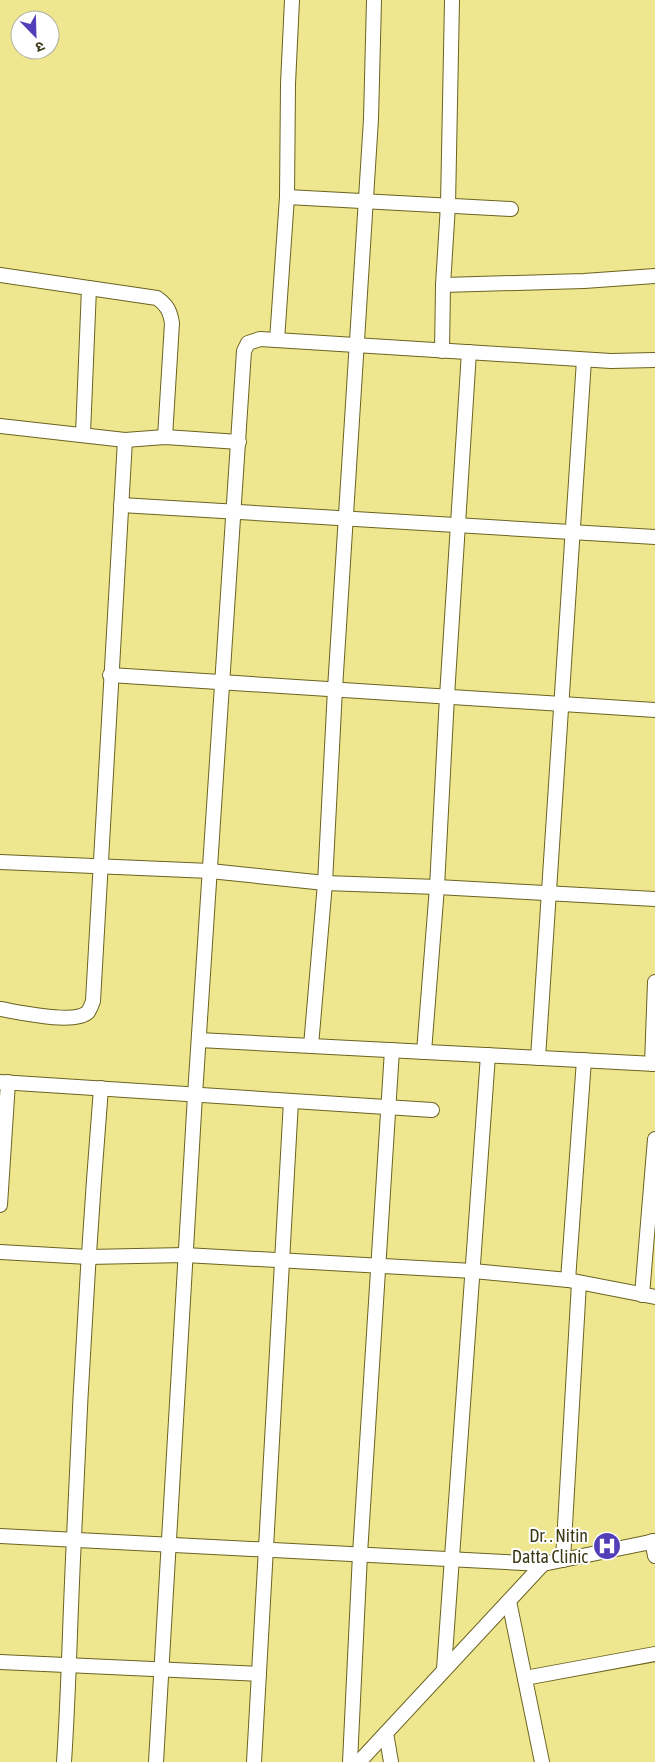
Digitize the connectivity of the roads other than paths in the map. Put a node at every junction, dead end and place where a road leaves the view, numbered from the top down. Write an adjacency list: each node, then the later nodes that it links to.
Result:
1 (292, 0): 4 (street)
2 (374, 0): 5 (street)
3 (452, 0): 6 (street)
4 (287, 197): 5 (street); 12 (street)
5 (366, 201): 6 (street); 13 (street)
6 (448, 205): 7 (street); 10 (street)
7 (511, 209)
8 (0, 274): 11 (street)
9 (655, 276): 10 (street)
10 (443, 285): 14 (street)
11 (90, 288): 19 (street); 20 (street)
12 (277, 340): 13 (street); 22 (street)
13 (357, 345): 14 (street); 25 (street)
14 (442, 351): 15 (street)
15 (468, 352): 16 (street); 26 (street)
16 (584, 360): 17 (street); 27 (street)
17 (655, 360)
18 (0, 426): 19 (street)
19 (83, 434): 21 (street)
20 (165, 437): 21 (street); 22 (street)
21 (124, 440): 23 (street)
22 (239, 442): 24 (street)
23 (121, 505): 24 (street); 29 (street)
24 (233, 512): 25 (street); 30 (street)
25 (346, 518): 26 (street); 31 (street)
26 (458, 525): 27 (street); 32 (street)
27 (572, 532): 28 (street); 33 (street)
28 (655, 537)
29 (110, 675): 30 (street); 36 (street)
30 (223, 682): 31 (street); 37 (street)
31 (335, 689): 32 (street); 38 (street)
32 (446, 696): 33 (street); 39 (street)
33 (561, 704): 34 (street); 40 (street)
34 (655, 710)
35 (0, 862): 36 (street)
36 (102, 866): 37 (street); 43 (street)
37 (210, 872): 38 (street); 44 (street)
38 (324, 883): 39 (street); 45 (street)
39 (437, 887): 40 (street); 47 (street)
40 (550, 893): 41 (street); 49 (street)
41 (655, 899)
42 (655, 982): 51 (street)
43 (0, 1009)
44 (199, 1040): 45 (street); 54 (street)
45 (311, 1046): 46 (street)
46 (392, 1050): 47 (street); 56 (street)
47 (424, 1052): 48 (street)
48 (488, 1055): 49 (street); 65 (street)
49 (538, 1058): 50 (street)
50 (584, 1060): 51 (street); 66 (street)
51 (653, 1064)
52 (4, 1082): 53 (street); 59 (street)
53 (101, 1088): 54 (street); 62 (street)
54 (195, 1094): 55 (street); 61 (street)
55 (291, 1100): 56 (street); 63 (street)
56 (388, 1107): 57 (street); 64 (street)
57 (432, 1110)
58 (655, 1139): 67 (street)
59 (0, 1205)
60 (0, 1252): 62 (street)
61 (185, 1255): 62 (street); 63 (street); 71 (street)
62 (88, 1257): 69 (street)
63 (282, 1260): 64 (street); 72 (street)
64 (378, 1266): 65 (street); 73 (street)
65 (473, 1271): 66 (street); 75 (street)
66 (574, 1282): 67 (street); 76 (street)
67 (648, 1296)
68 (0, 1536): 69 (street)
69 (74, 1540): 71 (street); 81 (street)
70 (654, 1541): 74 (street); 76 (street)
71 (169, 1545): 72 (street); 83 (street)
72 (266, 1550): 73 (street); 84 (street)
73 (360, 1554): 75 (street); 90 (street)
74 (655, 1556)
75 (452, 1559): 77 (street); 82 (street)
76 (563, 1560): 77 (street)
77 (543, 1564): 78 (street)
78 (509, 1601): 82 (street); 85 (street)
79 (655, 1654): 85 (street)
80 (0, 1662): 81 (street)
81 (70, 1665): 83 (street); 87 (street)
82 (444, 1669): 86 (street)
83 (162, 1670): 84 (street); 88 (street)
84 (259, 1674): 89 (street)
85 (525, 1678): 93 (street)
86 (386, 1733): 91 (street); 92 (street)
87 (64, 1762)
88 (156, 1762)
89 (254, 1762)
90 (350, 1762)
91 (359, 1762)
92 (391, 1762)
93 (542, 1762)

